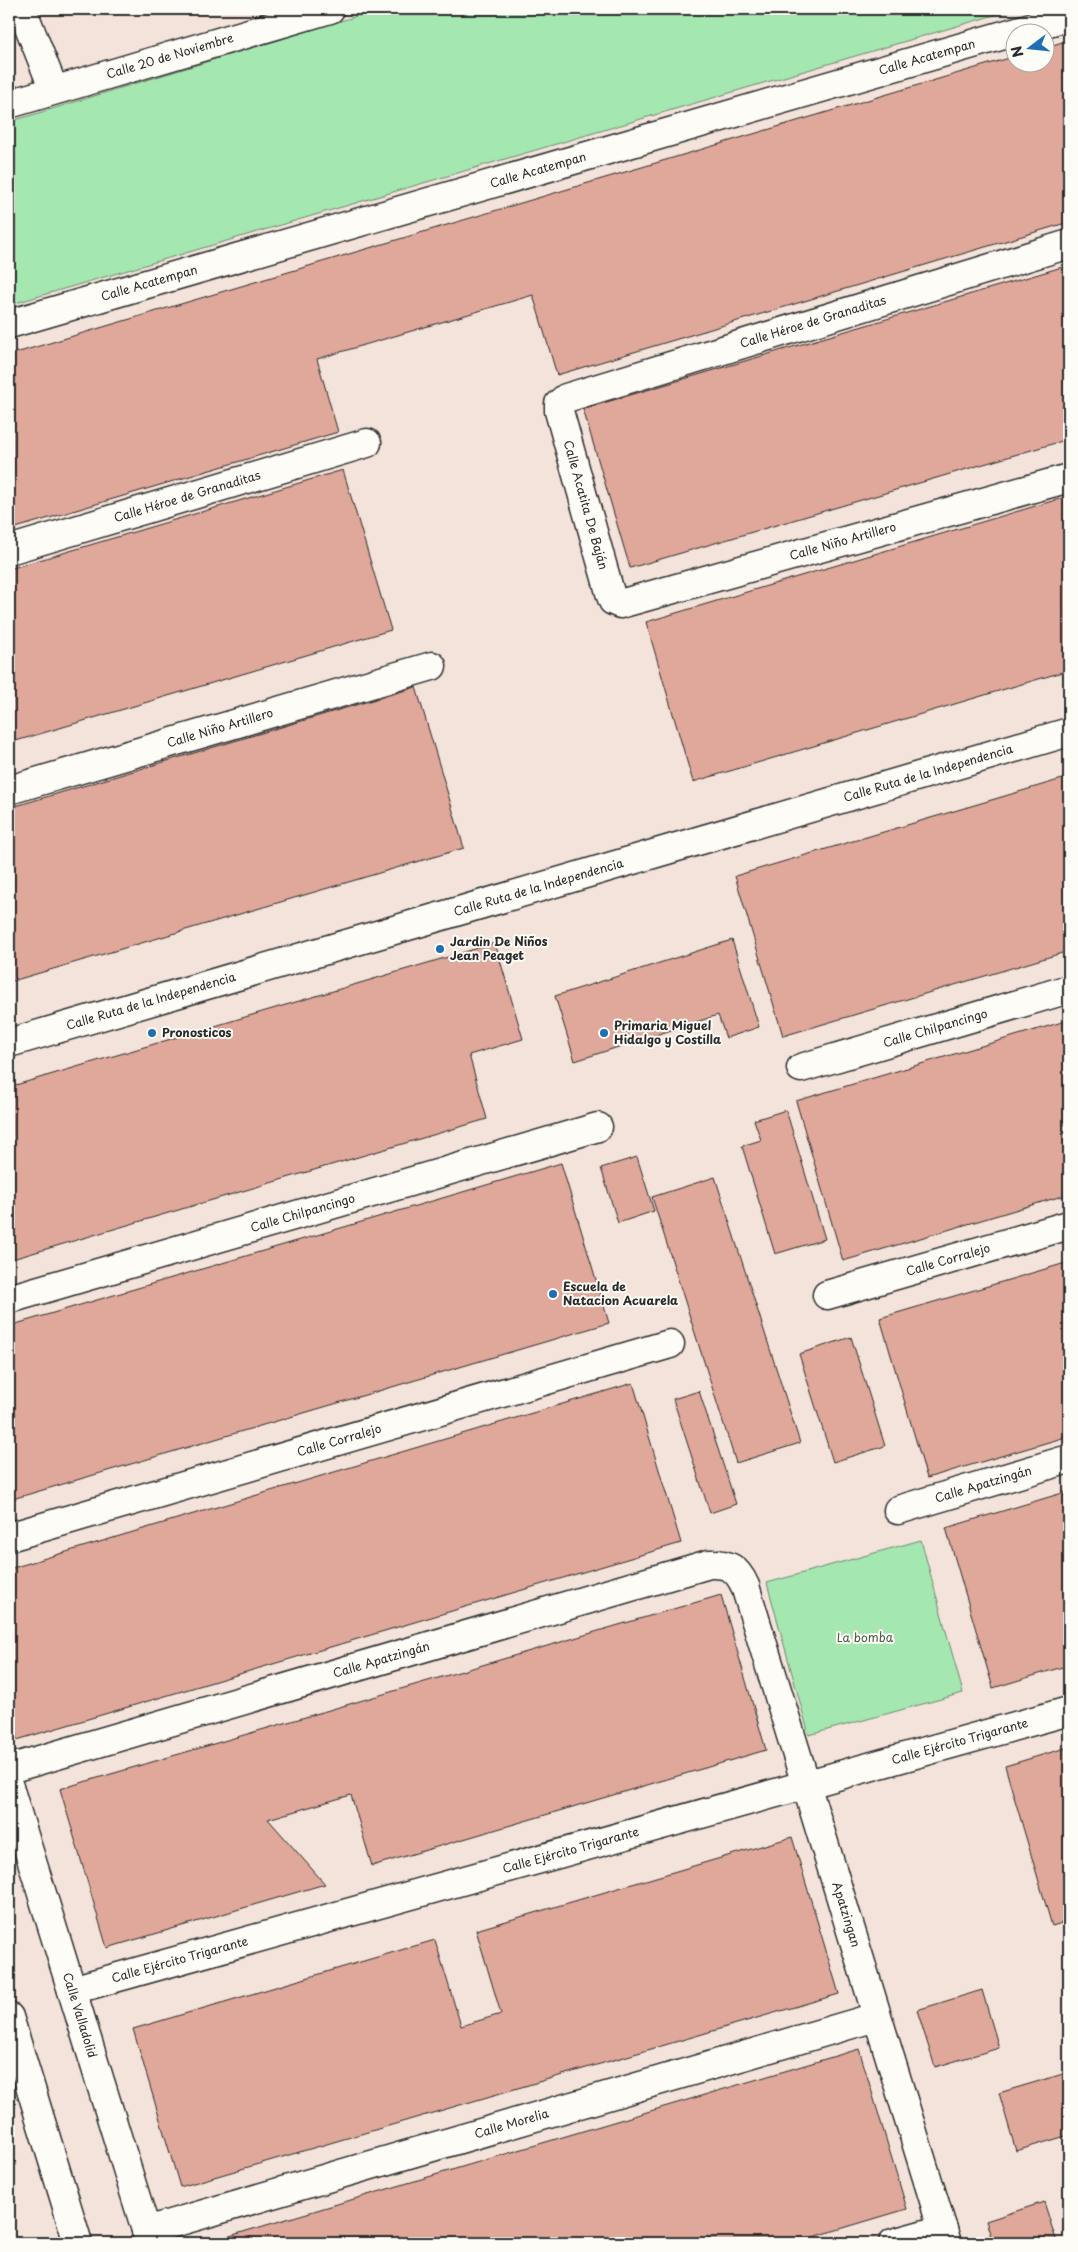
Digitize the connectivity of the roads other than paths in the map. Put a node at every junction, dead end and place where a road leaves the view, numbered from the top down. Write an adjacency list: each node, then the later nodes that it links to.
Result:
1 (22, 9): 4 (street)
2 (330, 9): 4 (street, Calle 20 de Noviembre)
3 (1069, 16): 7 (street, Calle Acatempan)
4 (54, 90): 5 (street, Calle 20 de Noviembre)
5 (9, 104)
6 (1069, 244): 8 (street, Calle Héroe de Granaditas)
7 (9, 324)
8 (559, 404): 12 (street, Calle Acatita De Baján)
9 (367, 443): 11 (street, Calle Héroe de Granaditas)
10 (1069, 478): 12 (street, Calle Niño Artillero)
11 (9, 550)
12 (616, 603)
13 (432, 666): 15 (street, Calle Niño Artillero)
14 (1069, 732): 17 (street, Calle Ruta de la Independencia)
15 (9, 790)
16 (1069, 989): 18 (street, Calle Chilpancingo)
17 (9, 1043)
18 (800, 1068)
19 (598, 1126): 22 (street, Calle Chilpancingo)
20 (1069, 1224): 21 (street, Calle Corralejo)
21 (827, 1295)
22 (9, 1299)
23 (670, 1344): 26 (street, Calle Corralejo)
24 (1069, 1459): 25 (street, Calle Apatzingán)
25 (898, 1510)
26 (9, 1537)
27 (745, 1586): 29 (street, Calle Apatzingán); 30 (street, Apatzingan)
28 (1069, 1711): 30 (street, Calle Ejército Trigarante)
29 (9, 1769)
30 (808, 1786): 32 (street, Calle Ejército Trigarante); 33 (street, Apatzingan)
31 (9, 1787): 32 (street, Calle Valladolid)
32 (72, 1990): 36 (street, Calle Valladolid)
33 (876, 2017): 35 (street, Apatzingan); 36 (street, Calle Morelia)
34 (9, 2018): 37 (street)
35 (945, 2236): 38 (street)
36 (148, 2237)
37 (78, 2243)
38 (893, 2243)

